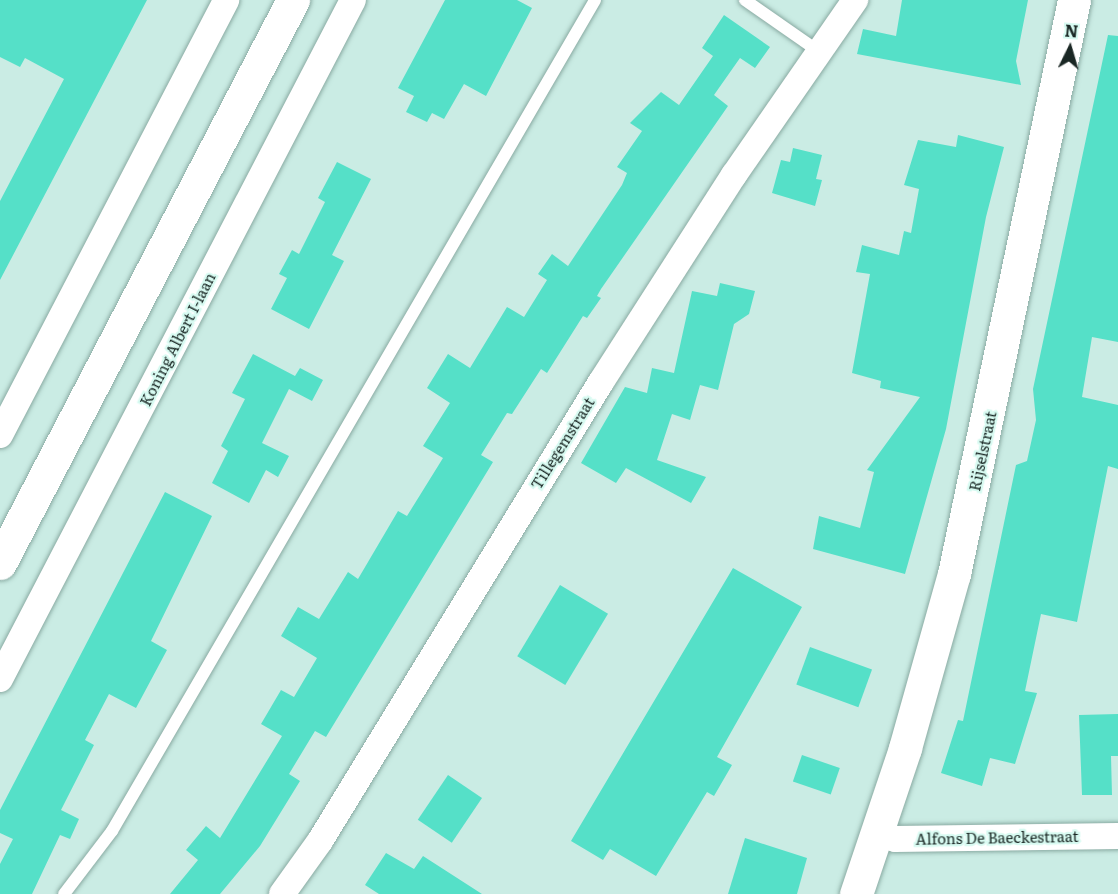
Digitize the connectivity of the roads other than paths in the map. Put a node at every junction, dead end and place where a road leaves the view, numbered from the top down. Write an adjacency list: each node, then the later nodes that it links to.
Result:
1 (226, 0): 9 (street)
2 (293, 0): 10 (street)
3 (353, 0): 11 (street, Koning Albert I-laan)
4 (595, 0): 14 (lane)
5 (745, 0): 8 (lane)
6 (855, 0): 8 (street, Tillegemstraat)
7 (1074, 0): 12 (street, Rijselstraat)
8 (818, 51): 15 (street, Tillegemstraat)
9 (0, 435)
10 (0, 563)
11 (0, 679)
12 (877, 833): 13 (street, Alfons De Baeckestraat); 16 (street, Rijselstraat)
13 (1118, 836)
14 (64, 894)
15 (282, 894)
16 (856, 894)

